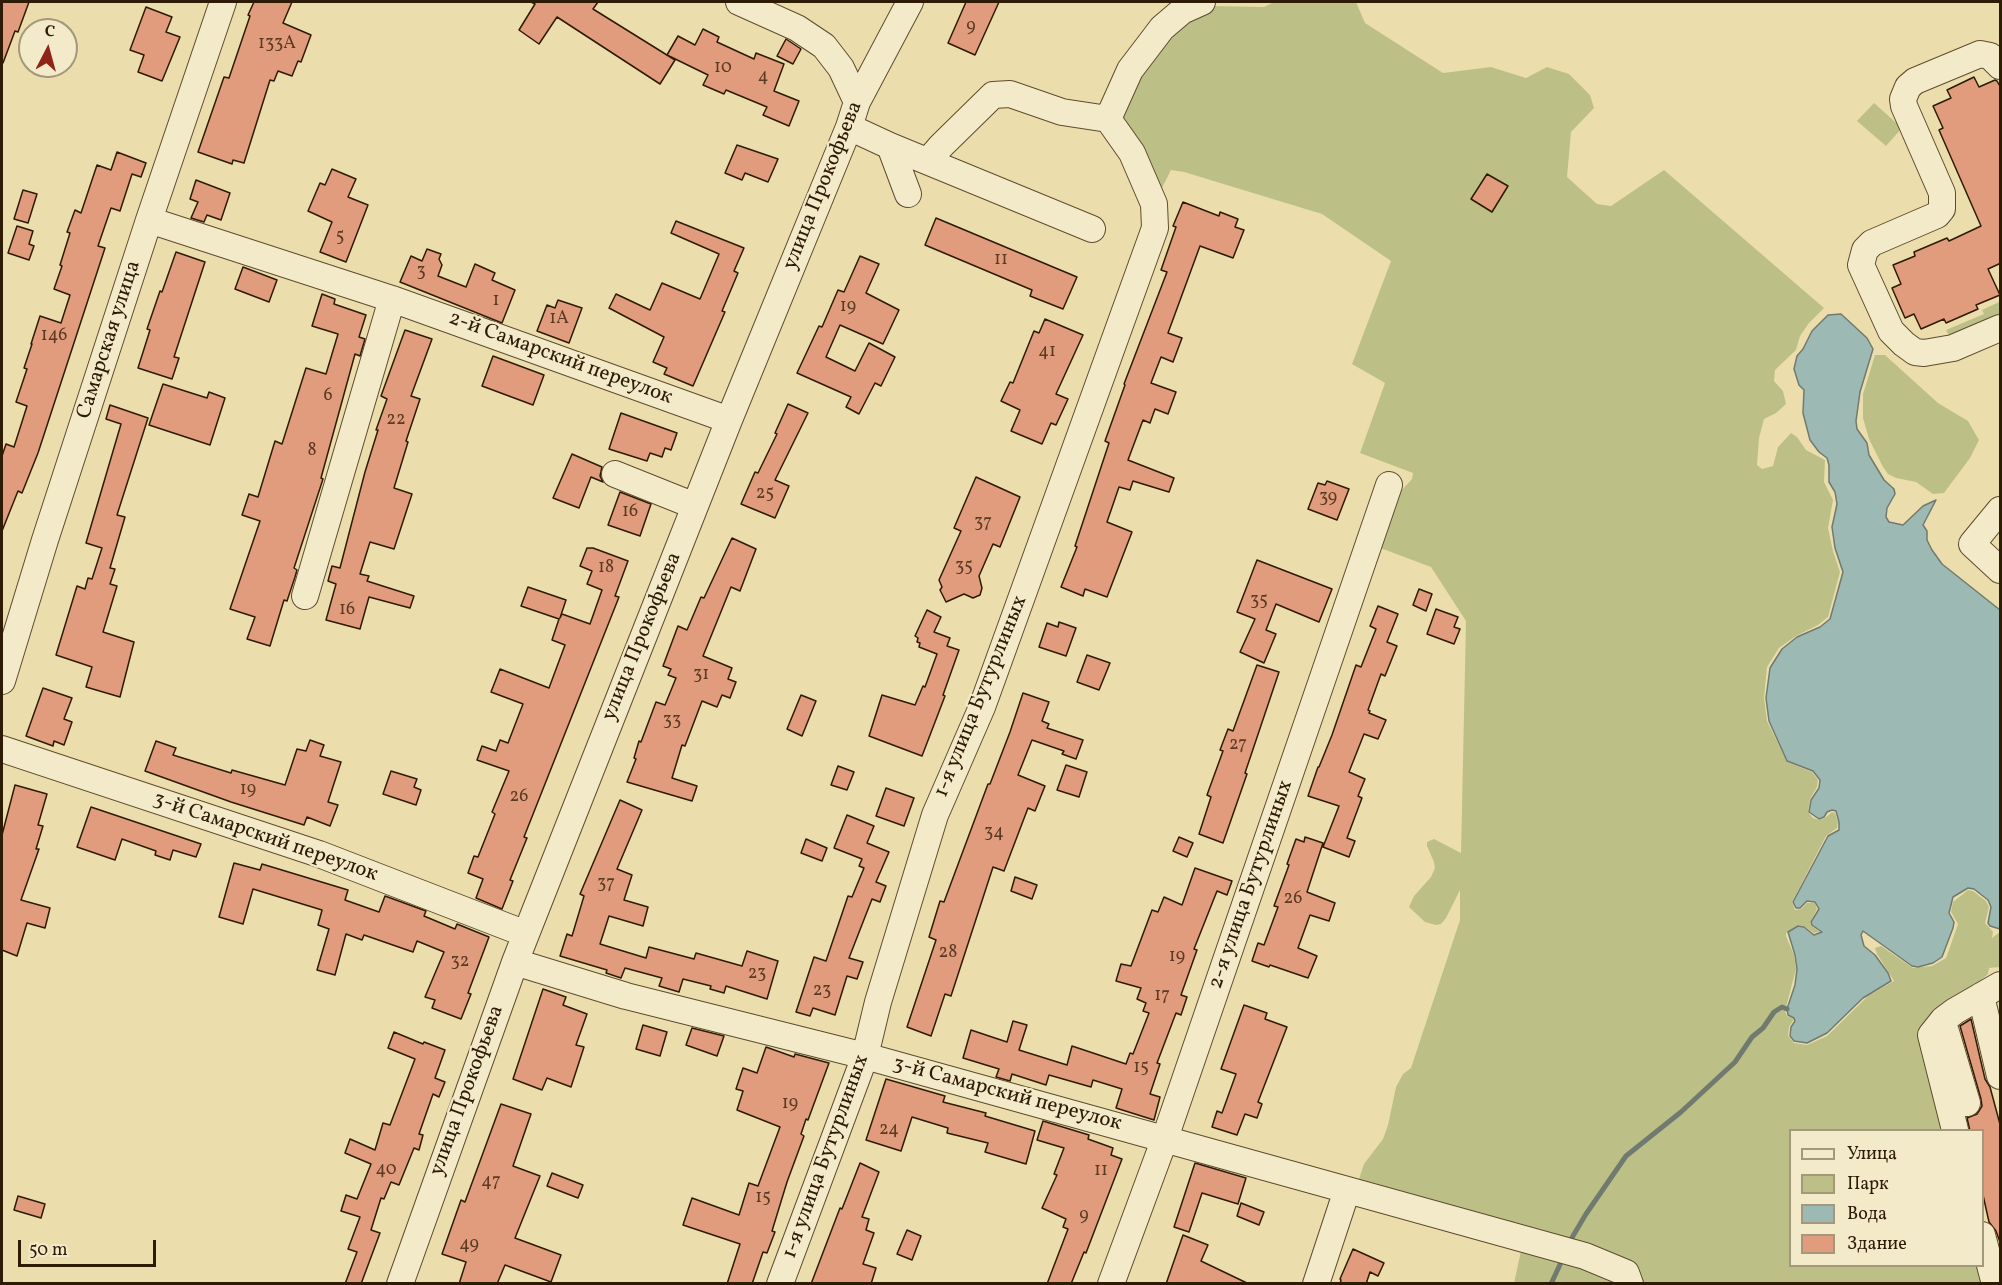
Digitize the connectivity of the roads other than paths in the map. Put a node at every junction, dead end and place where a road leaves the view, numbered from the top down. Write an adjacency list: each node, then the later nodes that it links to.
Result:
1 (223, 2): 12 (street, Самарская улица)
2 (739, 2): 6 (street)
3 (910, 2): 6 (street, улица Прокофьева)
4 (1202, 2): 7 (street)
5 (2001, 66): 15 (street)
6 (857, 102): 8 (street, улица Прокофьева)
7 (1108, 119): 10 (street); 29 (street, 1-я улица Бутурлиных)
8 (849, 127): 9 (street); 16 (street, улица Прокофьева)
9 (890, 146): 10 (street); 11 (street)
10 (928, 161): 13 (street)
11 (908, 194)
12 (149, 220): 14 (street, 2-й Самарский переулок); 23 (street, Самарская улица)
13 (1092, 228)
14 (392, 299): 16 (street, 2-й Самарский переулок); 22 (street)
15 (2001, 328)
16 (729, 420): 19 (street, улица Прокофьева)
17 (615, 474): 19 (street)
18 (1389, 485): 33 (street, 2-я улица Бутурлиных)
19 (695, 506): 25 (street, улица Прокофьева)
20 (2001, 510): 21 (street)
21 (2001, 570)
22 (305, 596)
23 (2, 681)
24 (2, 749): 25 (street, 3-й Самарский переулок)
25 (526, 934): 26 (street, улица Прокофьева)
26 (515, 962): 29 (street, 3-й Самарский переулок); 36 (street, улица Прокофьева)
27 (1991, 991): 28 (street); 30 (street)
28 (1943, 1020): 31 (street); 32 (street)
29 (865, 1056): 33 (street, 3-й Самарский переулок); 37 (street, 1-я улица Бутурлиных)
30 (2001, 1076)
31 (1967, 1103)
32 (1954, 1129)
33 (1165, 1138): 34 (street, 3-й Самарский переулок); 38 (street, 2-я улица Бутурлиных)
34 (1347, 1190): 39 (street); 40 (street, 3-й Самарский переулок)
35 (1984, 1239): 41 (street)
36 (400, 1284)
37 (780, 1284)
38 (1111, 1284)
39 (1316, 1284)
40 (1630, 1284)
41 (1995, 1284)

